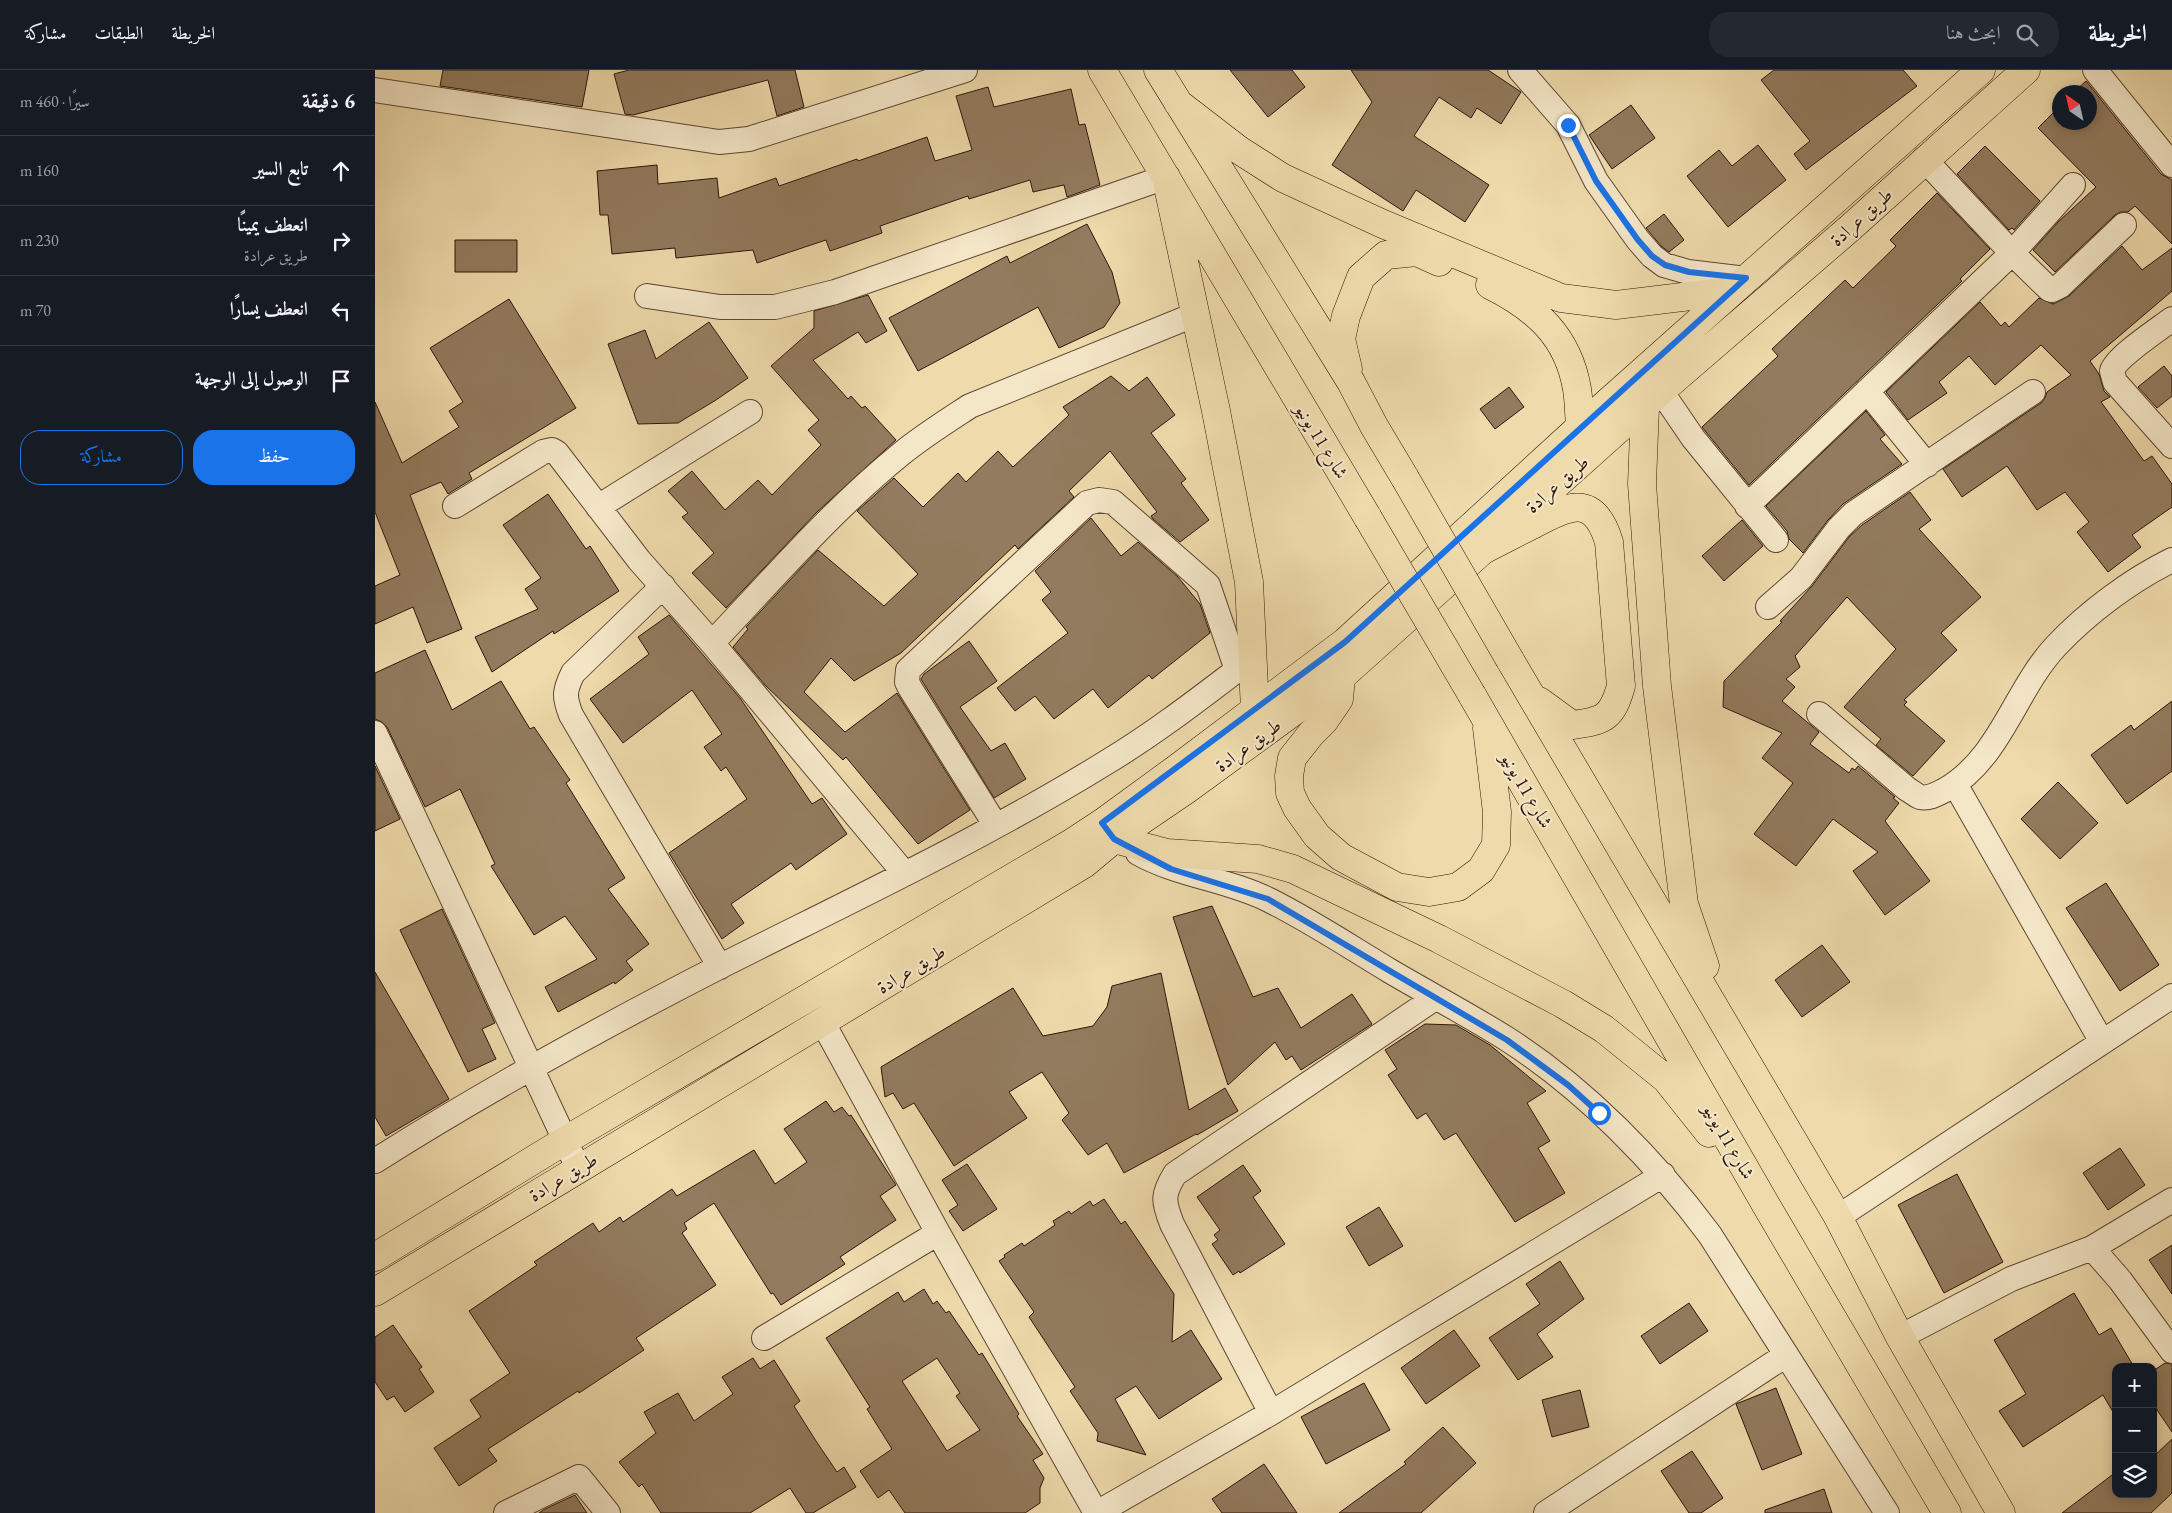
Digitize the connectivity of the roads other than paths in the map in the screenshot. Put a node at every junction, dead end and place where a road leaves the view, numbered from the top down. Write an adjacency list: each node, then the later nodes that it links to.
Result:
1 (965, 70): 8 (street)
2 (1102, 70): 12 (main road, شارع 11 يونيو)
3 (1158, 70): 9 (main road)
4 (1520, 70): 16 (street)
5 (1981, 70): 16 (main road, طريق عرادة)
6 (2026, 70): 10 (main road, طريق عرادة)
7 (2095, 70): 11 (street)
8 (375, 90)
9 (1178, 102): 16 (main road); 20 (main road)
10 (1924, 159): 15 (street); 23 (main road, طريق عرادة)
11 (2172, 164)
12 (1166, 177): 17 (street); 18 (main road); 42 (main road, شارع 11 يونيو, bridge)
13 (2073, 185): 15 (street)
14 (2124, 225): 15 (street)
15 (2012, 253): 21 (street)
16 (1739, 285): 25 (main road, طريق عرادة)
17 (647, 296)
18 (1194, 315): 36 (street); 37 (main road)
19 (2172, 319): 26 (street)
20 (1351, 382): 25 (main road); 39 (main road, bridge)
21 (1867, 391): 27 (street); 29 (street)
22 (2033, 392): 27 (street)
23 (1653, 399): 29 (street); 32 (main road, طريق عرادة); 51 (main road)
24 (750, 412): 30 (street)
25 (1580, 427): 40 (main road, طريق عرادة)
26 (2172, 446)
27 (1927, 465): 35 (street)
28 (455, 506): 30 (street)
29 (1747, 506): 31 (street)
30 (598, 507): 34 (street)
31 (1776, 540)
32 (1481, 551): 38 (main road, طريق عرادة); 39 (main road)
33 (2169, 566): 44 (street)
34 (663, 586): 36 (street); 48 (street)
35 (1768, 607)
36 (713, 644): 47 (street)
37 (1245, 662): 40 (main road); 45 (street); 45 (street)
38 (1341, 677): 42 (main road); 46 (main road, طريق عرادة)
39 (1528, 692): 51 (main road)
40 (1255, 710): 46 (main road, طريق عرادة)
41 (1819, 714): 44 (street)
42 (1487, 719): 60 (main road, شارع 11 يونيو)
43 (375, 733): 54 (street)
44 (1955, 784): 53 (street)
45 (996, 826): 47 (street)
46 (1108, 831): 50 (street); 52 (main road, طريق عرادة); 55 (main road, طريق عرادة); 60 (main road)
47 (905, 874): 48 (street)
48 (720, 967): 54 (street)
49 (2172, 996): 53 (street)
50 (1435, 998): 58 (street); 70 (street)
51 (1723, 1020): 61 (main road)
52 (823, 1023): 57 (main road, طريق عرادة); 62 (street)
53 (2102, 1042): 61 (street)
54 (532, 1067): 55 (street); 56 (street)
55 (566, 1140): 57 (street); 64 (main road, طريق عرادة)
56 (376, 1157)
57 (578, 1168): 65 (main road, طريق عرادة)
58 (1663, 1175): 69 (street); 70 (street)
59 (2172, 1200): 63 (street)
60 (1766, 1205): 71 (main road, شارع 11 يونيو)
61 (1838, 1217): 66 (main road)
62 (938, 1233): 67 (street); 74 (street)
63 (2092, 1248): 66 (street); 68 (street)
64 (375, 1257)
65 (375, 1292)
66 (1901, 1337): 77 (main road)
67 (764, 1338)
68 (2172, 1351)
69 (1786, 1355): 75 (street); 76 (street)
70 (1271, 1413): 74 (street)
71 (1946, 1512)
72 (506, 1513): 73 (street)
73 (609, 1513)
74 (1096, 1513)
75 (1546, 1513)
76 (1887, 1513)
77 (2001, 1513)

